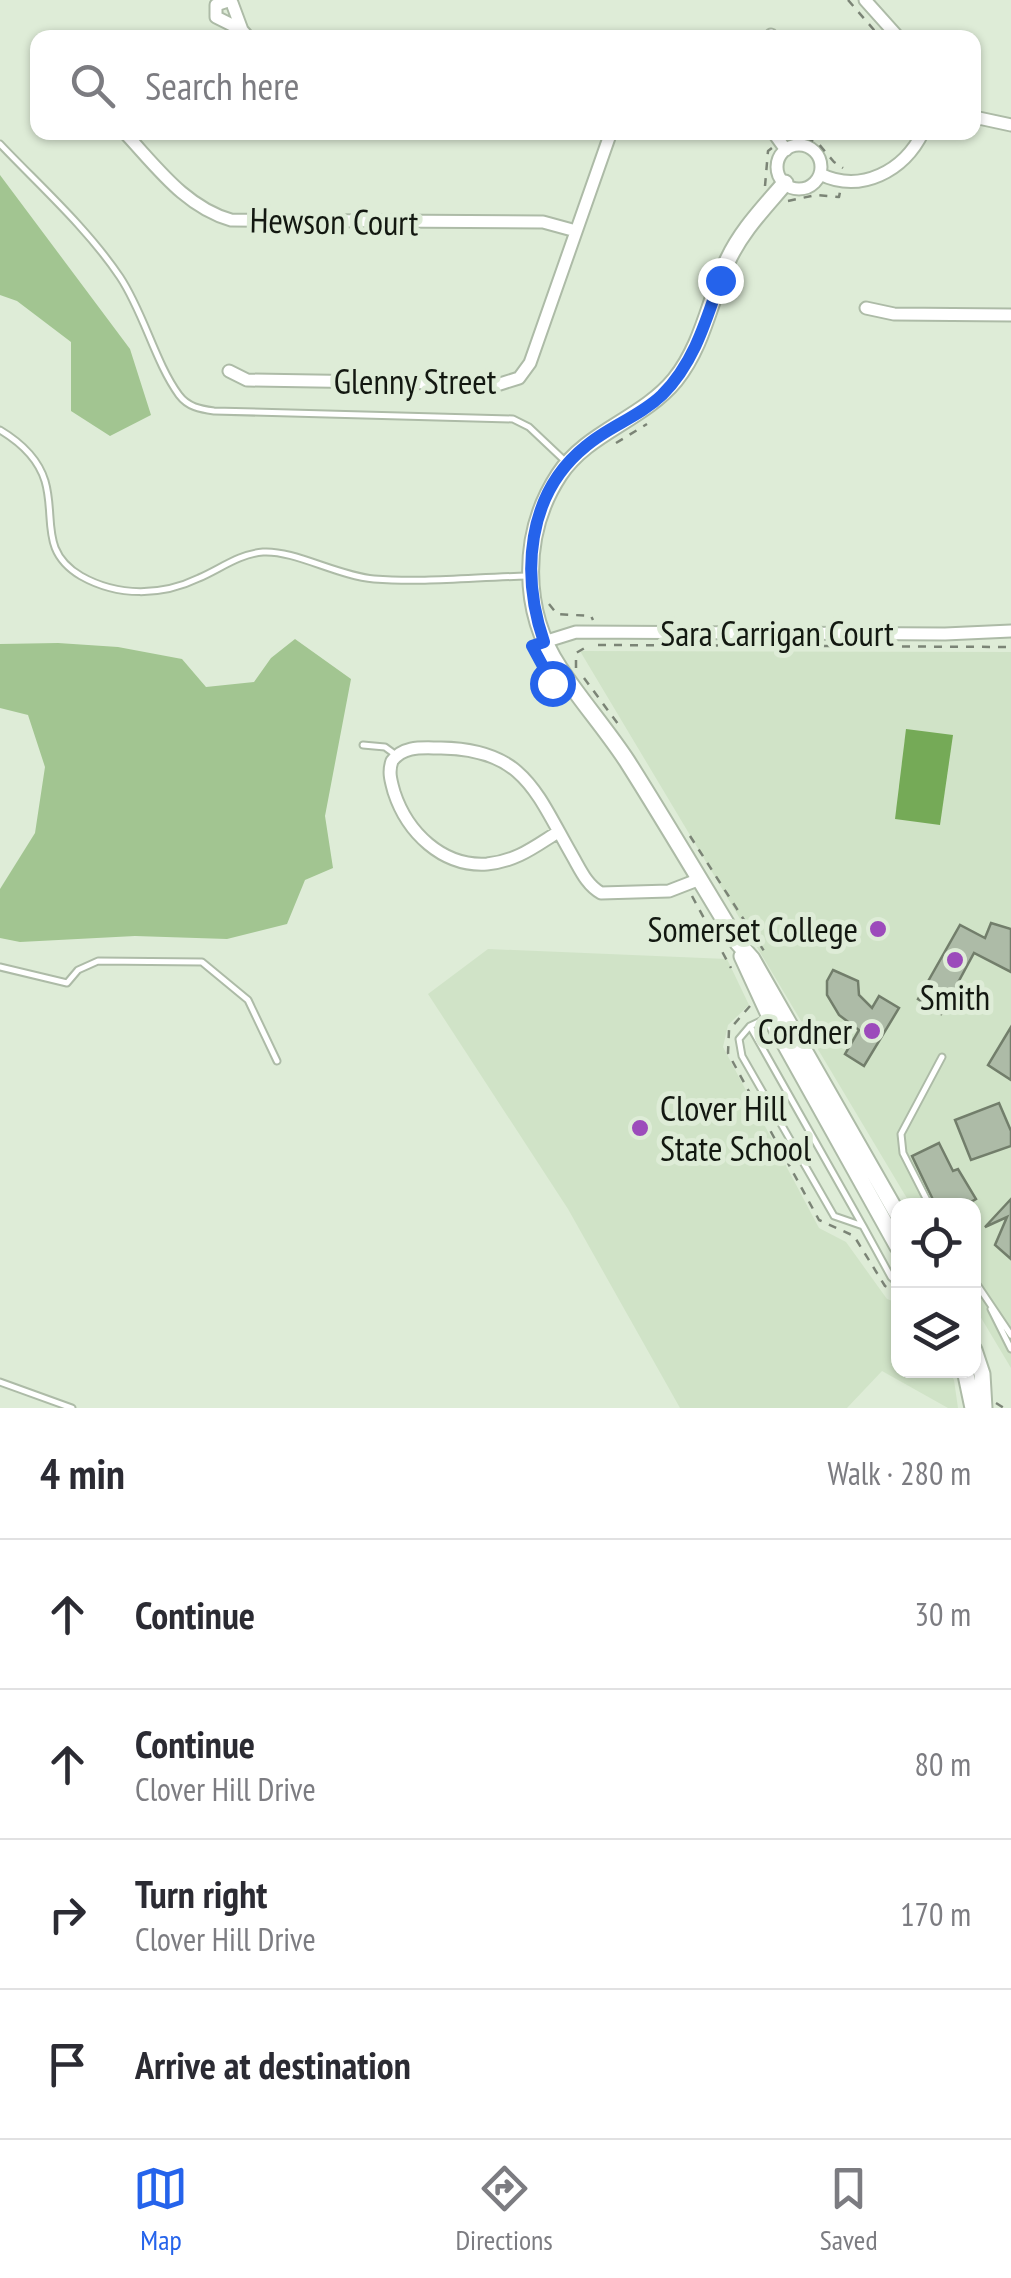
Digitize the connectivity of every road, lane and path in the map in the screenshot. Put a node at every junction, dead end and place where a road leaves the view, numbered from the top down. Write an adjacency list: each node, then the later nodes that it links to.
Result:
1 (848, 0): 3 (path)
2 (865, 0): 4 (street)
3 (874, 30)
4 (892, 30)
5 (981, 119): 6 (street)
6 (1011, 125)
7 (132, 140): 19 (street, Hewson Court)
8 (608, 140): 19 (street, Glenny Street)
9 (776, 140): 13 (street)
10 (812, 140): 14 (path)
11 (918, 140): 15 (street)
12 (0, 144): 24 (lane)
13 (780, 148): 15 (street); 16 (path); 17 (street)
14 (850, 169)
15 (820, 174): 17 (street)
16 (768, 188)
17 (784, 191): 18 (path); 24 (street)
18 (840, 192)
19 (576, 230): 22 (street, Glenny Street)
20 (866, 308): 21 (street)
21 (1011, 315)
22 (228, 371)
23 (0, 430): 25 (lane)
24 (568, 463): 25 (street)
25 (530, 576): 27 (street)
26 (1011, 631): 27 (street, Sara Carrigan Court)
27 (544, 642): 34 (street)
28 (1011, 647): 29 (path)
29 (627, 736)
30 (363, 745): 31 (lane)
31 (396, 755): 33 (street); 33 (street)
32 (686, 828): 35 (path)
33 (558, 832): 34 (street)
34 (693, 883): 37 (path); 39 (street)
35 (768, 959)
36 (0, 967): 42 (lane)
37 (731, 967)
38 (749, 1000): 49 (path)
39 (778, 1017): 40 (lane); 44 (street); 46 (street)
40 (750, 1026): 45 (lane); 45 (lane)
41 (942, 1057): 43 (lane)
42 (277, 1061)
43 (926, 1198)
44 (891, 1203)
45 (863, 1226): 47 (lane)
46 (891, 1233)
47 (891, 1277)
48 (979, 1288): 50 (lane)
49 (891, 1289)
50 (990, 1306): 51 (lane); 52 (lane)
51 (1011, 1334)
52 (1011, 1349)
53 (981, 1371): 56 (street)
54 (967, 1378): 58 (street)
55 (0, 1382): 57 (lane)
56 (989, 1405): 59 (path)
57 (72, 1408)
58 (973, 1408)
59 (1004, 1408)

